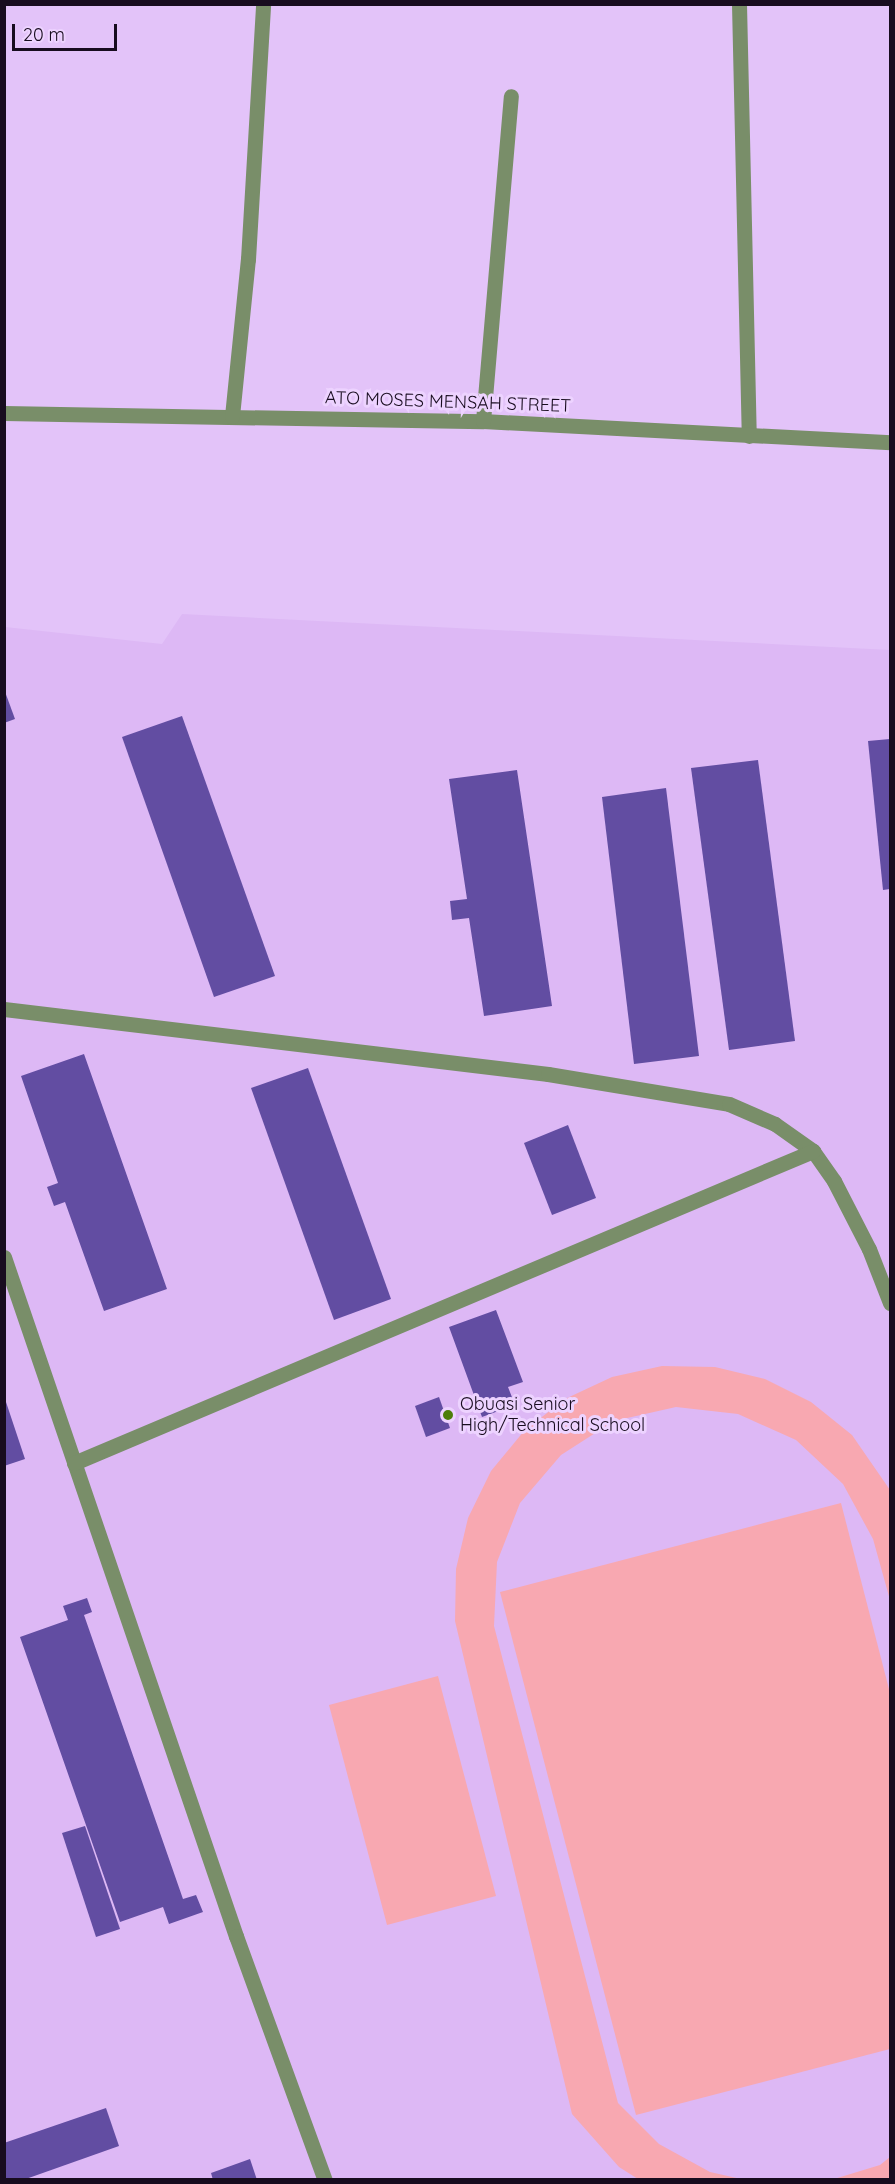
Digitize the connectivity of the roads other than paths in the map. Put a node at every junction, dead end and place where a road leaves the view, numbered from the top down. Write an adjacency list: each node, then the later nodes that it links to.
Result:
1 (263, 4): 5 (street)
2 (739, 4): 7 (street)
3 (512, 96): 6 (street)
4 (4, 413): 5 (street, ATO MOSES MENSAH STREET)
5 (232, 416): 6 (street, ATO MOSES MENSAH STREET)
6 (483, 421): 7 (street, ATO MOSES MENSAH STREET)
7 (749, 436): 8 (street, ATO MOSES MENSAH STREET)
8 (891, 442)
9 (4, 1009): 10 (street)
10 (813, 1150): 12 (street); 13 (street)
11 (4, 1257): 13 (street)
12 (891, 1303)
13 (74, 1462): 14 (street)
14 (325, 2180)

